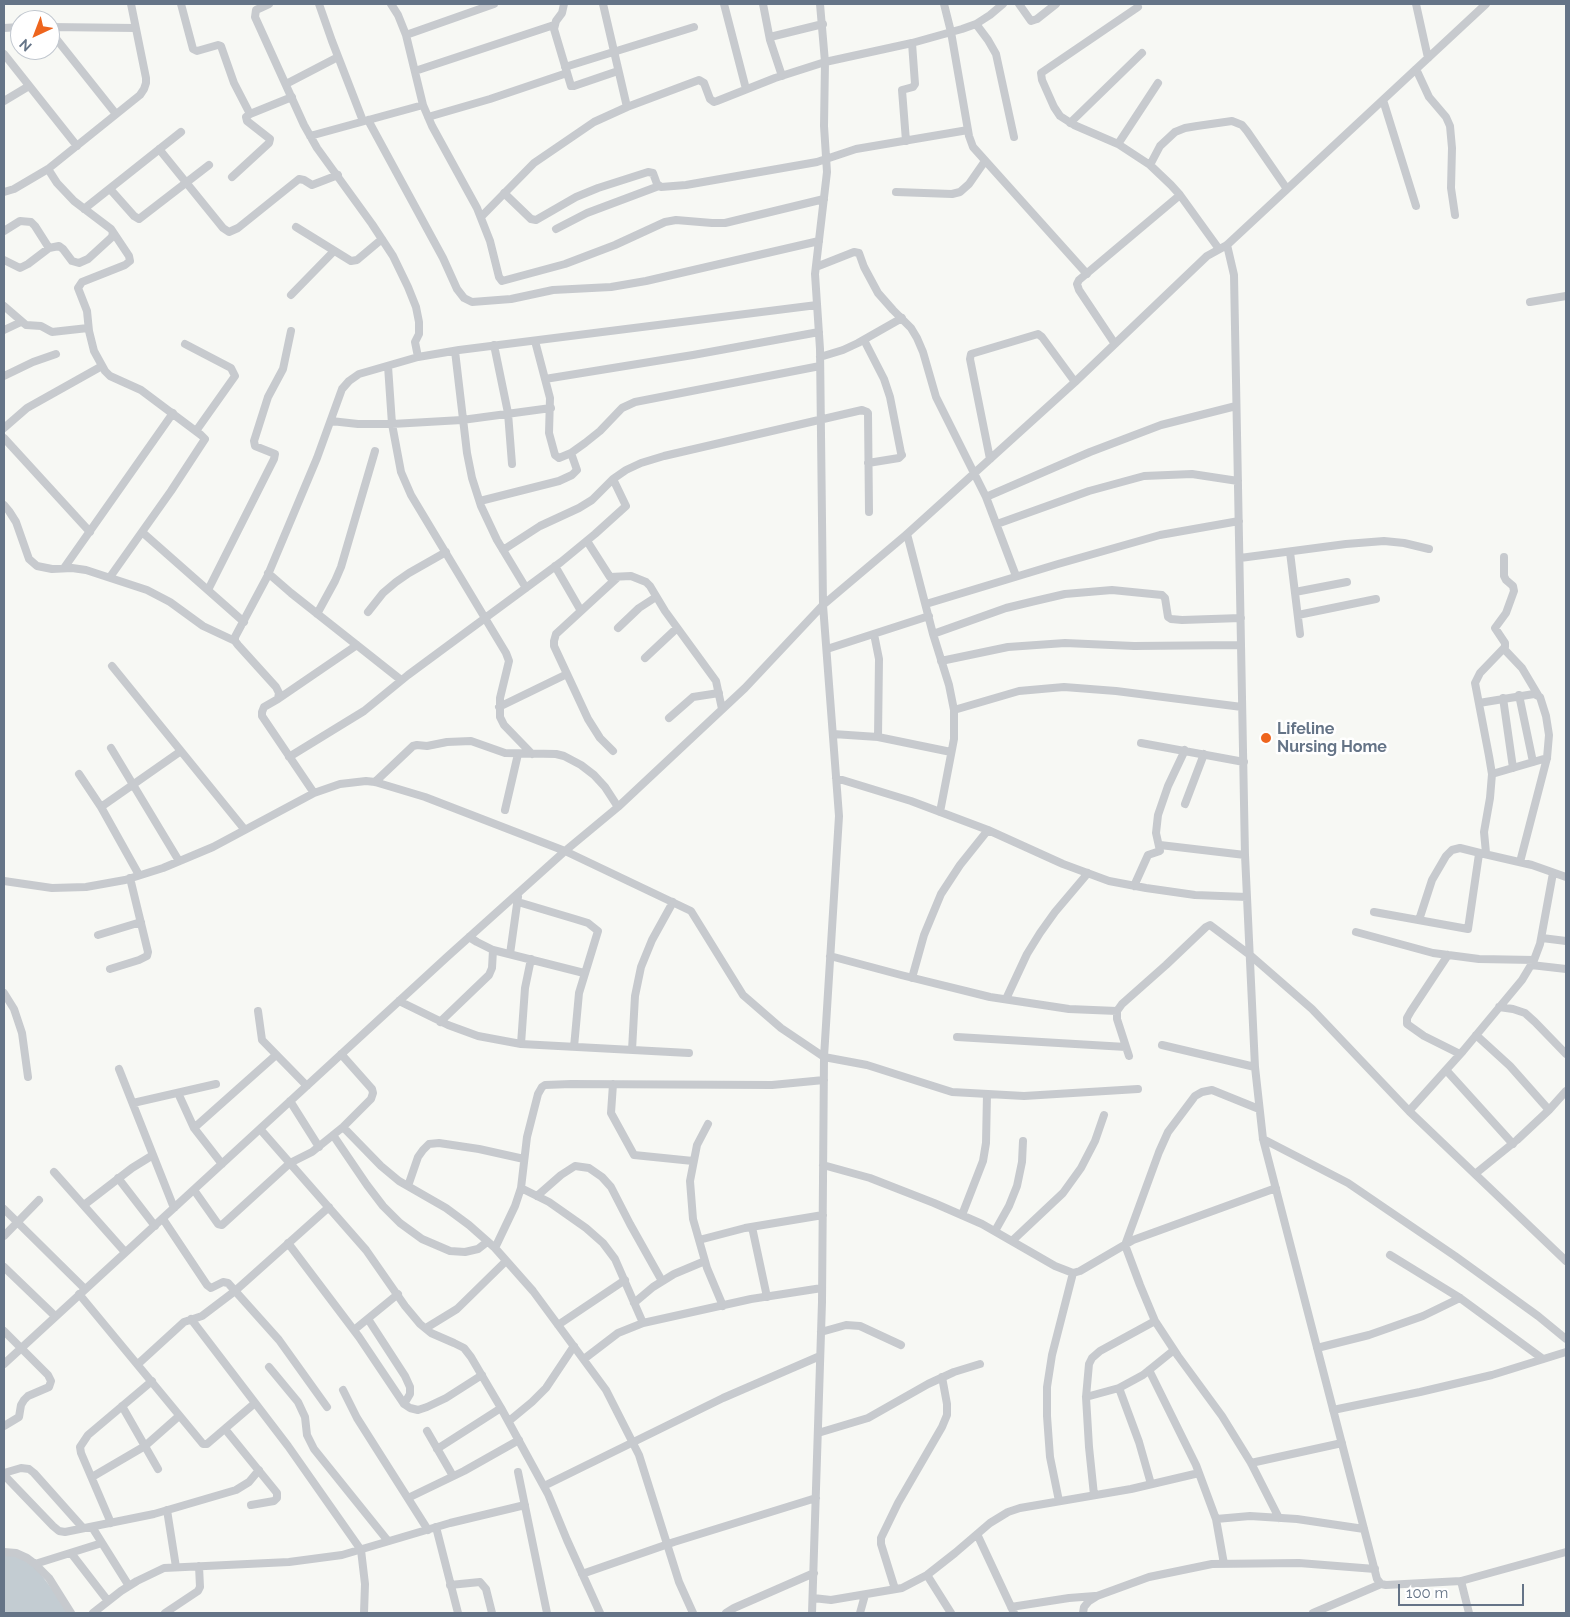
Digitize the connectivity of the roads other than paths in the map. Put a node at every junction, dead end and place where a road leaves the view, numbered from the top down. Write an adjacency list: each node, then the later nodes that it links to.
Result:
1 (131, 4): 25 (street)
2 (181, 4): 53 (street)
3 (269, 4): 44 (street)
4 (319, 4): 34 (street)
5 (391, 4): 27 (street)
6 (494, 4): 19 (street)
7 (564, 4): 22 (street)
8 (603, 4): 31 (street)
9 (724, 4): 46 (street)
10 (763, 4): 28 (street)
11 (820, 4): 20 (street)
12 (944, 4): 26 (street)
13 (1001, 4): 21 (street)
14 (1019, 4): 15 (street)
15 (1056, 4)
16 (1416, 4): 35 (street)
17 (1486, 4): 35 (street)
18 (1138, 7): 56 (street)
19 (470, 8): 27 (street)
20 (823, 24): 28 (street); 36 (street)
21 (976, 24): 26 (street); 60 (street)
22 (554, 25): 39 (street); 40 (street)
23 (60, 27): 25 (street)
24 (694, 27): 31 (street)
25 (136, 28): 52 (street)
26 (951, 32): 29 (street); 57 (street)
27 (406, 35): 40 (street)
28 (770, 37): 42 (street)
29 (912, 43): 36 (street); 61 (street)
30 (60, 44): 52 (street)
31 (614, 51): 39 (street); 41 (street)
32 (1142, 53): 56 (street)
33 (4, 54): 37 (street)
34 (338, 57): 44 (street); 55 (street)
35 (1428, 58): 38 (street)
36 (825, 62): 42 (street); 65 (street)
37 (7, 66): 45 (street)
38 (1416, 69): 48 (street); 83 (street)
39 (566, 70): 41 (street); 54 (street)
40 (415, 71): 50 (street)
41 (618, 71): 51 (street)
42 (782, 76): 46 (street)
43 (1158, 83): 62 (street)
44 (286, 84): 47 (street)
45 (28, 86): 49 (street); 63 (street)
46 (746, 89): 51 (street)
47 (292, 97): 53 (street); 59 (street)
48 (1383, 100): 75 (street); 81 (street)
49 (4, 101)
50 (423, 105): 54 (street); 55 (street)
51 (628, 107): 78 (street)
52 (116, 114): 63 (street)
53 (250, 114): 71 (street)
54 (428, 117): 84 (street)
55 (366, 121): 59 (street); 90 (street)
56 (1070, 123): 62 (street)
57 (968, 130): 61 (street); 66 (street)
58 (181, 132): 64 (street)
59 (310, 136): 70 (street)
60 (1014, 137)
61 (906, 140): 65 (street)
62 (1118, 144): 67 (street)
63 (77, 146): 69 (street)
64 (159, 149): 72 (street); 74 (street)
65 (826, 160): 73 (street); 80 (street)
66 (985, 161): 77 (street); 96 (street)
67 (1150, 165): 75 (street); 79 (street)
68 (209, 166): 72 (street)
69 (48, 169): 76 (street); 82 (street)
70 (338, 175): 72 (street); 89 (street)
71 (232, 178)
72 (186, 184): 74 (street)
73 (659, 186): 78 (street); 87 (street)
74 (110, 189): 82 (street)
75 (1287, 189): 91 (street)
76 (4, 192)
77 (896, 192)
78 (504, 193): 84 (street)
79 (1180, 195): 91 (street); 96 (street)
80 (824, 199): 84 (street); 90 (street)
81 (1416, 206)
82 (84, 209): 88 (street)
83 (1455, 215)
84 (481, 217)
85 (6, 227): 92 (street)
86 (296, 227): 93 (street)
87 (556, 229)
88 (113, 232): 92 (street); 104 (street)
89 (382, 239): 93 (street); 115 (street)
90 (819, 241): 95 (street)
91 (1223, 247): 111 (street); 123 (street)
92 (49, 248): 94 (street)
93 (334, 251): 97 (street)
94 (4, 260)
95 (816, 267): 100 (street); 102 (street)
96 (1087, 274): 111 (street)
97 (291, 296)
98 (1566, 296): 99 (street)
99 (1530, 302)
100 (817, 305): 107 (street); 109 (street)
101 (4, 306): 103 (street)
102 (902, 318): 108 (street); 139 (street)
103 (22, 322): 104 (street); 105 (street)
104 (88, 328): 117 (street)
105 (4, 330)
106 (291, 331): 166 (street)
107 (819, 332): 116 (street); 121 (street)
108 (864, 340): 116 (street); 137 (street)
109 (535, 341): 112 (street); 121 (street)
110 (185, 344): 132 (street)
111 (1115, 344): 122 (street)
112 (494, 345): 113 (street); 126 (street)
113 (456, 351): 115 (street); 127 (street)
114 (56, 354): 120 (street)
115 (418, 357): 118 (street)
116 (820, 357): 119 (street)
117 (102, 366): 125 (street); 131 (street)
118 (388, 366): 129 (street); 130 (street)
119 (820, 366): 128 (street); 135 (street)
120 (4, 376)
121 (545, 379): 124 (street)
122 (1075, 382): 136 (street); 136 (street)
123 (1236, 406): 141 (street); 142 (street)
124 (551, 408): 126 (street); 135 (street)
125 (173, 413): 132 (street); 148 (street)
126 (508, 413): 127 (street); 138 (street)
127 (462, 420): 130 (street); 143 (street)
128 (820, 420): 137 (street); 140 (street); 171 (street)
129 (330, 421): 130 (street); 160 (street)
130 (392, 424): 154 (street)
131 (4, 428)
132 (196, 431): 149 (street)
133 (4, 438): 148 (street)
134 (375, 451): 174 (street)
135 (571, 453): 143 (street)
136 (990, 459): 139 (street)
137 (868, 463): 145 (street)
138 (512, 464)
139 (975, 473): 142 (street); 150 (street)
140 (613, 479): 151 (street); 153 (street)
141 (1238, 481): 146 (street); 147 (street)
142 (986, 497): 147 (street)
143 (480, 501): 153 (street)
144 (4, 505): 159 (street)
145 (869, 512)
146 (1239, 521): 156 (street); 161 (street)
147 (997, 524): 161 (street)
148 (90, 532): 159 (street)
149 (142, 532): 162 (street); 166 (street)
150 (908, 534): 170 (street); 171 (street)
151 (587, 540): 158 (street); 163 (street)
152 (1429, 549): 155 (street)
153 (503, 550): 165 (street)
154 (446, 552): 173 (street); 177 (street)
155 (1290, 552): 156 (street); 167 (street)
156 (1240, 558): 178 (street)
157 (1504, 558): 189 (street)
158 (555, 566): 165 (street); 172 (street)
159 (64, 568): 162 (street)
160 (268, 573): 174 (street); 179 (street)
161 (1016, 576): 170 (street)
162 (110, 577): 185 (street)
163 (618, 577): 168 (street); 172 (street)
164 (1347, 582): 167 (street)
165 (526, 588): 177 (street)
166 (208, 590): 179 (street)
167 (1295, 592): 175 (street)
168 (656, 597): 180 (street); 181 (street)
169 (1376, 599): 175 (street)
170 (926, 604): 176 (street)
171 (824, 605): 188 (street); 203 (street)
172 (581, 611): 193 (street)
173 (368, 612)
174 (317, 614): 186 (street)
175 (1298, 615): 184 (street)
176 (929, 616): 182 (street); 183 (street)
177 (485, 618): 194 (street); 202 (street)
178 (1241, 618): 183 (street); 187 (street)
179 (244, 622): 185 (street)
180 (618, 628)
181 (677, 628): 190 (street); 195 (street)
182 (874, 634): 188 (street); 207 (street)
183 (933, 634): 191 (street)
184 (1300, 634)
185 (235, 641): 199 (street)
186 (357, 645): 194 (street); 199 (street)
187 (1241, 645): 191 (street); 201 (street)
188 (827, 649): 206 (street)
189 (1504, 649): 197 (street); 200 (street)
190 (645, 658)
191 (941, 661): 204 (street)
192 (112, 666): 211 (street)
193 (568, 674): 202 (street); 212 (street)
194 (401, 680): 217 (street)
195 (719, 693): 203 (street); 205 (street)
196 (1519, 695): 197 (street); 198 (street); 220 (street)
197 (1538, 695): 218 (street)
198 (1503, 698): 200 (street); 221 (street)
199 (278, 699): 217 (street)
200 (1479, 703): 223 (street)
201 (1242, 707): 204 (street); 219 (street)
202 (499, 708): 215 (street)
203 (722, 708): 229 (street)
204 (954, 710): 213 (street)
205 (669, 718)
206 (833, 734): 207 (street); 224 (street)
207 (878, 737): 213 (street)
208 (1141, 743): 210 (street)
209 (111, 748): 226 (street)
210 (1185, 750): 216 (street); 235 (street)
211 (181, 751): 226 (street); 233 (street)
212 (613, 751)
213 (951, 752): 232 (street)
214 (518, 754): 215 (street); 225 (street); 231 (street)
215 (532, 754): 229 (street)
216 (1204, 754): 219 (street); 228 (street)
217 (289, 756): 227 (street)
218 (1547, 758): 220 (street); 240 (street)
219 (1244, 762): 238 (street)
220 (1533, 762): 221 (street)
221 (1513, 768): 223 (street)
222 (79, 774): 230 (street)
223 (1492, 774): 237 (street)
224 (836, 778): 232 (street); 264 (street)
225 (375, 782): 227 (street); 236 (street)
226 (133, 785): 230 (street); 239 (street)
227 (314, 793): 233 (street)
228 (1185, 804)
229 (618, 807): 236 (street)
230 (101, 808): 243 (street)
231 (505, 810)
232 (940, 812): 234 (street)
233 (245, 830): 239 (street)
234 (988, 830): 241 (street); 270 (street)
235 (1160, 846): 238 (street); 247 (street)
236 (565, 851): 248 (street); 251 (street)
237 (1483, 853): 240 (street); 253 (street); 253 (street)
238 (1246, 855): 249 (street)
239 (179, 861): 243 (street)
240 (1520, 862): 242 (street)
241 (1088, 873): 247 (street); 272 (street)
242 (1553, 873): 244 (street); 258 (street)
243 (139, 875): 245 (street)
244 (1566, 877)
245 (130, 878): 246 (street); 254 (street)
246 (4, 881)
247 (1134, 886): 249 (street)
248 (519, 893): 250 (street); 257 (street)
249 (1247, 897): 262 (street)
250 (518, 902): 261 (street); 269 (street)
251 (673, 902): 284 (street); 291 (street)
252 (1374, 912): 253 (street)
253 (1419, 920)
254 (142, 922): 256 (street); 267 (street)
255 (1356, 932): 263 (street)
256 (98, 935)
257 (470, 937): 260 (street); 273 (street)
258 (1542, 938): 259 (street); 266 (street)
259 (1566, 941)
260 (494, 950): 261 (street); 277 (street)
261 (510, 954): 265 (street)
262 (1250, 955): 276 (street); 292 (street); 308 (street)
263 (1448, 955): 266 (street); 287 (street)
264 (830, 956): 270 (street); 291 (street)
265 (531, 959): 269 (street); 280 (street)
266 (1532, 962): 268 (street); 274 (street)
267 (110, 969)
268 (1566, 969)
269 (584, 973): 282 (street)
270 (912, 978): 272 (street)
271 (4, 993): 295 (street)
272 (1006, 999): 276 (street)
273 (399, 1001): 277 (street); 286 (street)
274 (1499, 1007): 278 (street); 288 (street)
275 (258, 1011): 289 (street)
276 (1117, 1011): 283 (street)
277 (440, 1022): 280 (street)
278 (1476, 1035): 287 (street); 307 (street)
279 (957, 1037): 283 (street)
280 (522, 1044): 282 (street)
281 (1162, 1045): 292 (street)
282 (574, 1047): 284 (street)
283 (1126, 1047): 290 (street)
284 (632, 1050): 285 (street)
285 (689, 1053)
286 (341, 1054): 299 (street); 311 (street)
287 (1460, 1054): 294 (street)
288 (1566, 1054)
289 (276, 1055): 299 (street); 312 (street)
290 (1129, 1056)
291 (824, 1057): 296 (street); 303 (street)
292 (1255, 1067): 306 (street)
293 (119, 1068): 305 (street)
294 (1446, 1070): 308 (street); 317 (street)
295 (28, 1077)
296 (824, 1080): 298 (street); 324 (street)
297 (216, 1084): 302 (street)
298 (614, 1084): 320 (street); 321 (street)
299 (307, 1086): 304 (street)
300 (1138, 1089): 303 (street)
301 (1566, 1091): 307 (street)
302 (178, 1093): 305 (street); 312 (street)
303 (987, 1094): 339 (street)
304 (290, 1102): 313 (street); 318 (street)
305 (133, 1103): 319 (street)
306 (1259, 1109): 315 (street); 350 (street)
307 (1549, 1110): 317 (street)
308 (1409, 1111): 326 (street)
309 (1104, 1115): 347 (street)
310 (708, 1124): 321 (street)
311 (343, 1127): 314 (street); 328 (street)
312 (194, 1128): 323 (street)
313 (260, 1129): 322 (street); 323 (street)
314 (333, 1135): 318 (street); 348 (street)
315 (1263, 1139): 330 (street); 379 (street)
316 (1023, 1140): 344 (street)
317 (1513, 1144): 326 (street)
318 (319, 1147): 322 (street)
319 (153, 1155): 327 (street); 336 (street)
320 (524, 1159): 328 (street); 329 (street)
321 (693, 1161): 346 (street)
322 (290, 1163): 331 (street); 335 (street)
323 (222, 1164): 331 (street)
324 (823, 1165): 338 (street); 339 (street)
325 (54, 1172): 334 (street)
326 (1475, 1174): 355 (street)
327 (118, 1178): 334 (street); 342 (street)
328 (408, 1186): 348 (street)
329 (522, 1188): 332 (street); 351 (street)
330 (1276, 1188): 350 (street); 383 (street)
331 (194, 1190): 336 (street)
332 (538, 1196): 359 (street); 360 (street)
333 (39, 1200): 341 (street)
334 (84, 1205): 352 (street)
335 (329, 1207): 349 (street); 364 (street)
336 (174, 1208): 340 (street)
337 (4, 1210): 341 (street)
338 (823, 1214): 343 (street); 361 (street)
339 (962, 1215): 344 (street)
340 (163, 1219): 342 (street); 362 (street)
341 (17, 1222): 345 (street); 363 (street)
342 (155, 1226): 352 (street)
343 (752, 1226): 346 (street); 365 (street)
344 (995, 1231): 347 (street)
345 (4, 1236)
346 (699, 1240): 356 (street)
347 (1012, 1241): 358 (street)
348 (488, 1242): 351 (street)
349 (288, 1243): 362 (street); 376 (street)
350 (1125, 1245): 358 (street); 372 (street)
351 (495, 1248): 354 (street)
352 (125, 1252): 363 (street)
353 (1390, 1255): 366 (street)
354 (506, 1261): 374 (street); 375 (street)
355 (1566, 1261)
356 (705, 1262): 360 (street); 368 (street)
357 (4, 1267): 369 (street)
358 (1073, 1273): 430 (street)
359 (625, 1280): 367 (street); 374 (street)
360 (662, 1281): 367 (street)
361 (822, 1288): 365 (street); 378 (street)
362 (235, 1290): 370 (street); 403 (street)
363 (82, 1292): 369 (street); 390 (street)
364 (398, 1294): 371 (street); 375 (street)
365 (767, 1297): 368 (street)
366 (1460, 1298): 383 (street); 388 (street)
367 (634, 1303): 373 (street)
368 (723, 1306): 373 (street)
369 (55, 1316): 382 (street)
370 (191, 1319): 390 (street); 400 (street)
371 (368, 1319): 376 (street); 401 (street)
372 (1155, 1321): 384 (street); 399 (street)
373 (643, 1323): 387 (street)
374 (558, 1325): 381 (street)
375 (426, 1328): 394 (street)
376 (354, 1330): 401 (street)
377 (4, 1331): 382 (street)
378 (821, 1332): 380 (street); 386 (street)
379 (1566, 1339)
380 (901, 1345)
381 (574, 1346): 387 (street); 407 (street)
382 (21, 1348): 389 (street); 408 (street)
383 (1317, 1348): 405 (street)
384 (1174, 1350): 393 (street); 417 (street)
385 (1566, 1352): 388 (street)
386 (820, 1356): 411 (street); 413 (street)
387 (584, 1359): 413 (street)
388 (1543, 1359): 405 (street)
389 (4, 1364)
390 (138, 1364): 396 (street)
391 (980, 1364): 395 (street)
392 (269, 1367): 442 (street)
393 (1149, 1370): 397 (street); 421 (street)
394 (482, 1375): 401 (street); 404 (street)
395 (942, 1377): 411 (street); 461 (street)
396 (152, 1381): 402 (street); 406 (street)
397 (1119, 1388): 399 (street); 425 (street)
398 (343, 1390): 428 (street)
399 (1086, 1397): 427 (street)
400 (256, 1403): 409 (street); 445 (street)
401 (404, 1404)
402 (122, 1406): 415 (street); 424 (street)
403 (327, 1407)
404 (502, 1408): 407 (street); 416 (street)
405 (1334, 1410): 414 (street)
406 (179, 1416): 409 (street); 415 (street)
407 (509, 1421): 412 (street)
408 (4, 1426)
409 (225, 1429): 419 (street)
410 (427, 1431): 416 (street)
411 (818, 1433): 429 (street)
412 (519, 1440): 423 (street); 426 (street)
413 (633, 1443): 426 (street); 444 (street)
414 (1342, 1443): 417 (street); 440 (street)
415 (145, 1446): 418 (street); 424 (street)
416 (438, 1448): 423 (street)
417 (1252, 1463): 434 (street)
418 (158, 1469)
419 (259, 1470): 431 (street); 433 (street)
420 (518, 1472): 432 (street)
421 (1199, 1473): 425 (street); 435 (street)
422 (4, 1474): 438 (street); 438 (street)
423 (453, 1476): 428 (street)
424 (92, 1477): 436 (street)
425 (1151, 1484): 427 (street)
426 (544, 1486): 455 (street)
427 (1094, 1495): 430 (street)
428 (408, 1498): 439 (street)
429 (816, 1498): 444 (street); 454 (street)
430 (1059, 1501): 441 (street)
431 (251, 1505)
432 (525, 1506): 439 (street); 473 (street)
433 (168, 1510): 436 (street); 452 (street)
434 (1279, 1518): 435 (street); 440 (street)
435 (1216, 1519): 450 (street)
436 (112, 1523): 437 (street)
437 (92, 1527): 438 (street); 443 (street)
438 (83, 1528)
439 (432, 1528): 442 (street); 459 (street)
440 (1364, 1529): 453 (street)
441 (977, 1534): 456 (street); 466 (street)
442 (388, 1541): 445 (street)
443 (102, 1543): 448 (street); 460 (street)
444 (668, 1544): 455 (street); 475 (street)
445 (361, 1550): 451 (street); 470 (street)
446 (4, 1552): 449 (street)
447 (1566, 1552): 457 (street)
448 (71, 1553): 449 (street); 465 (street)
449 (35, 1564): 467 (street)
450 (1224, 1564): 453 (street); 463 (street)
451 (199, 1566): 452 (street); 469 (street)
452 (176, 1567): 460 (street)
453 (1375, 1569): 458 (street)
454 (814, 1573): 464 (street); 476 (street)
455 (582, 1574): 474 (street)
456 (927, 1575): 461 (street); 479 (street)
457 (1461, 1582): 458 (street); 482 (street)
458 (1381, 1584): 481 (street)
459 (450, 1585): 471 (street); 472 (street)
460 (129, 1586): 465 (street)
461 (895, 1589): 462 (street)
462 (865, 1595): 464 (street); 478 (street)
463 (1097, 1596): 466 (street); 480 (street)
464 (813, 1598): 477 (street)
465 (108, 1601): 468 (street)
466 (1012, 1610)
467 (71, 1613)
468 (93, 1613)
469 (165, 1613)
470 (364, 1613)
471 (458, 1613)
472 (492, 1613)
473 (548, 1613)
474 (600, 1613)
475 (692, 1613)
476 (726, 1613)
477 (812, 1613)
478 (860, 1613)
479 (951, 1613)
480 (1083, 1613)
481 (1313, 1613)
482 (1469, 1613)

